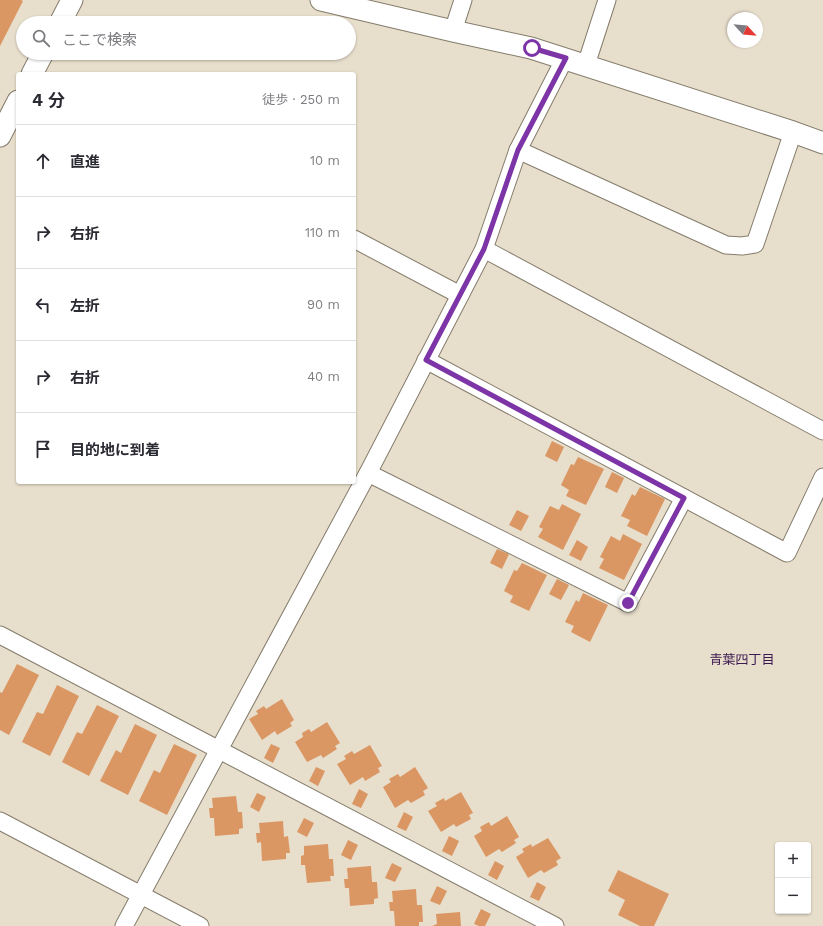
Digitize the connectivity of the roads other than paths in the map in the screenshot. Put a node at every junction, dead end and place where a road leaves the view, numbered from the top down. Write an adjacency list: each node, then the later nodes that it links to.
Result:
1 (72, 0): 5 (street)
2 (321, 0): 6 (street)
3 (463, 0): 6 (street)
4 (607, 0): 9 (street)
5 (64, 16)
6 (453, 31): 7 (street)
7 (566, 58): 9 (street); 15 (street)
8 (40, 60): 10 (street)
9 (586, 65): 12 (street)
10 (34, 72)
11 (16, 105): 13 (street)
12 (793, 132): 14 (street); 15 (street)
13 (0, 136)
14 (823, 143)
15 (518, 150): 17 (street)
16 (356, 241): 18 (street)
17 (484, 249): 18 (street); 20 (street)
18 (460, 294): 19 (street)
19 (426, 360): 21 (street); 23 (street)
20 (823, 431)
21 (368, 473): 23 (street); 25 (street)
22 (823, 477): 23 (street)
23 (684, 498)
24 (0, 635): 25 (street)
25 (218, 748): 27 (street); 30 (street)
26 (0, 821): 27 (street)
27 (141, 895): 28 (street); 29 (street)
28 (124, 926)
29 (200, 926)
30 (555, 926)

